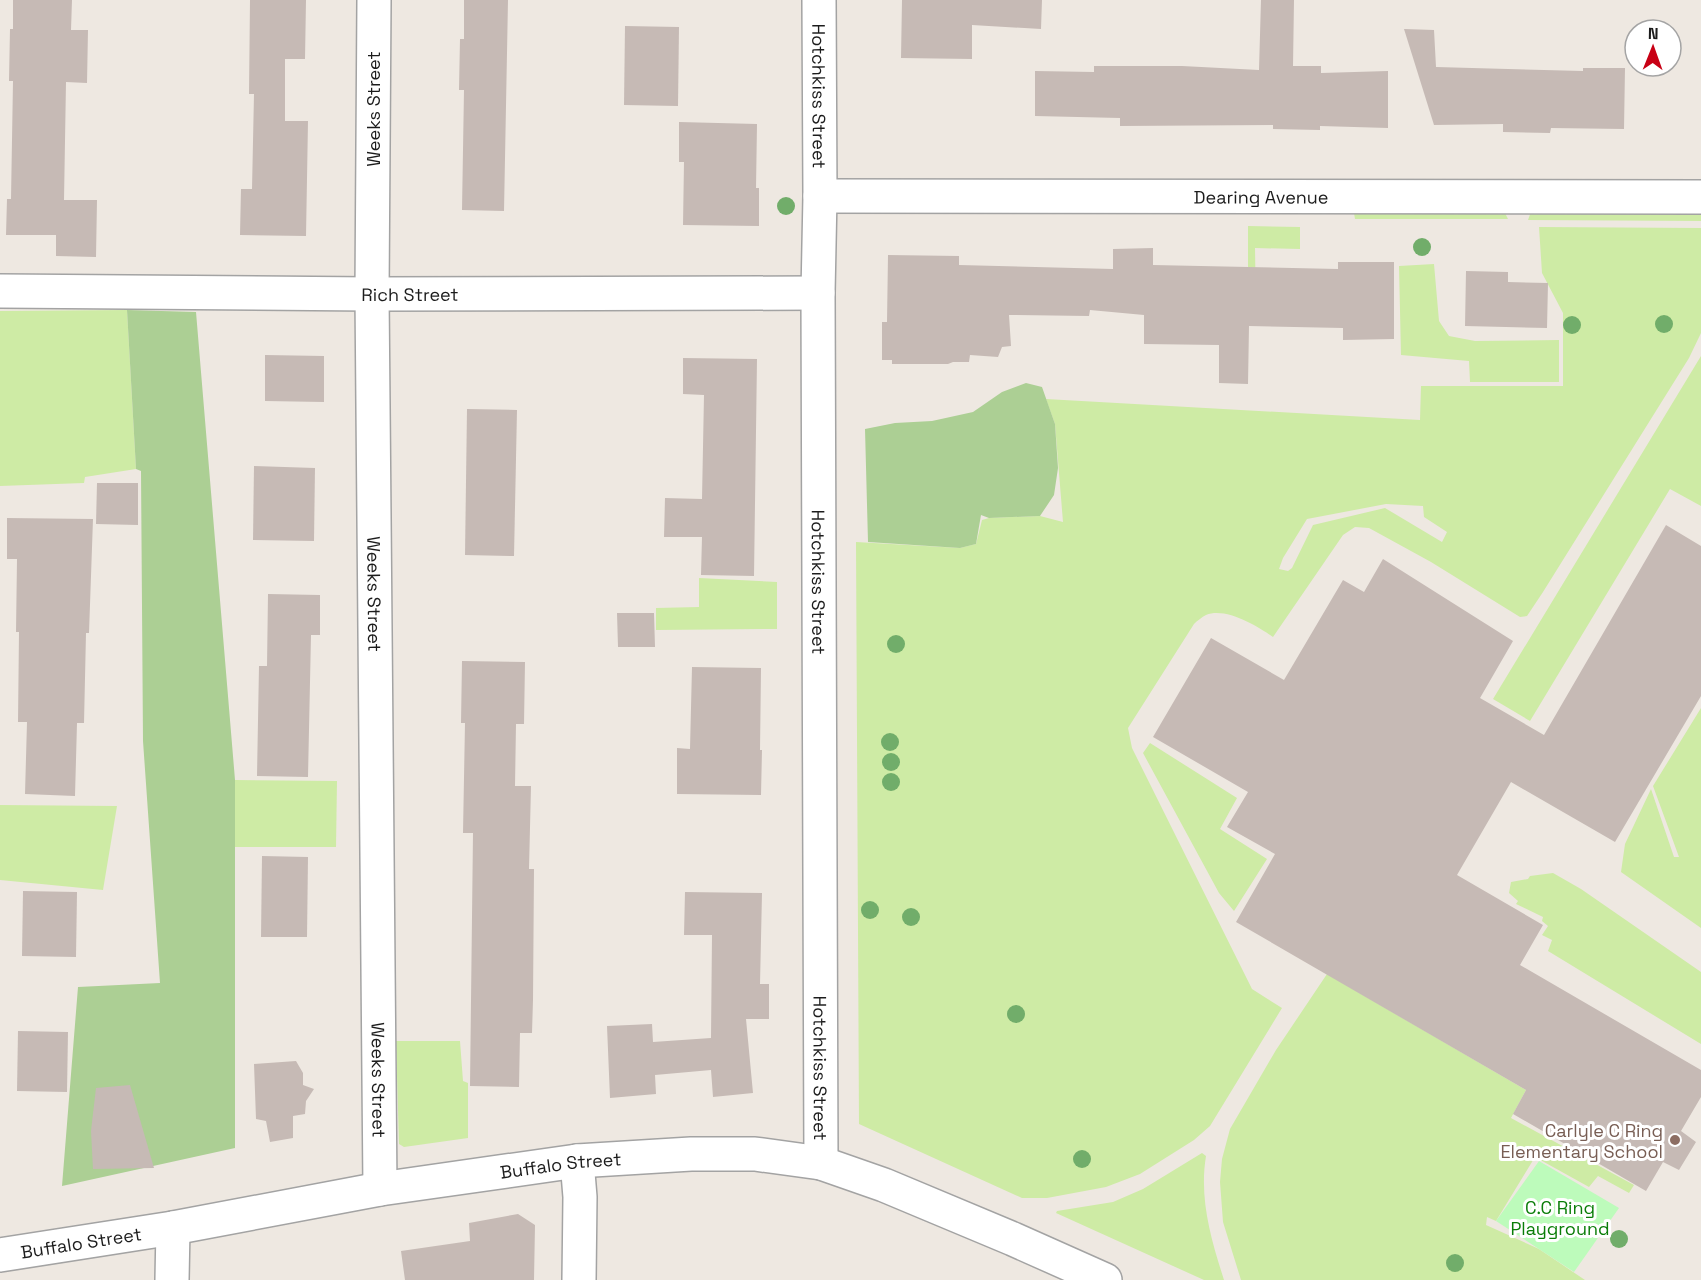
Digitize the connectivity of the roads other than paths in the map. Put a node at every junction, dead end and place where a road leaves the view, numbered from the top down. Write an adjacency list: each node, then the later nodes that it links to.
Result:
1 (374, 0): 7 (street, Weeks Street)
2 (819, 0): 3 (street, Hotchkiss Street)
3 (820, 196): 4 (street, Dearing Avenue); 6 (street, Hotchkiss Street)
4 (1701, 197)
5 (0, 291): 7 (street, Rich Street)
6 (818, 293): 7 (street, Rich Street); 9 (street, Hotchkiss Street)
7 (372, 294): 10 (street, Weeks Street)
8 (577, 1161): 9 (street, Buffalo Street); 10 (street, Buffalo Street); 14 (street)
9 (820, 1163): 15 (street, Buffalo Street)
10 (380, 1189): 11 (street, Buffalo Street)
11 (172, 1228): 12 (street, Buffalo Street); 13 (street)
12 (0, 1255)
13 (172, 1280)
14 (579, 1280)
15 (1105, 1280)

